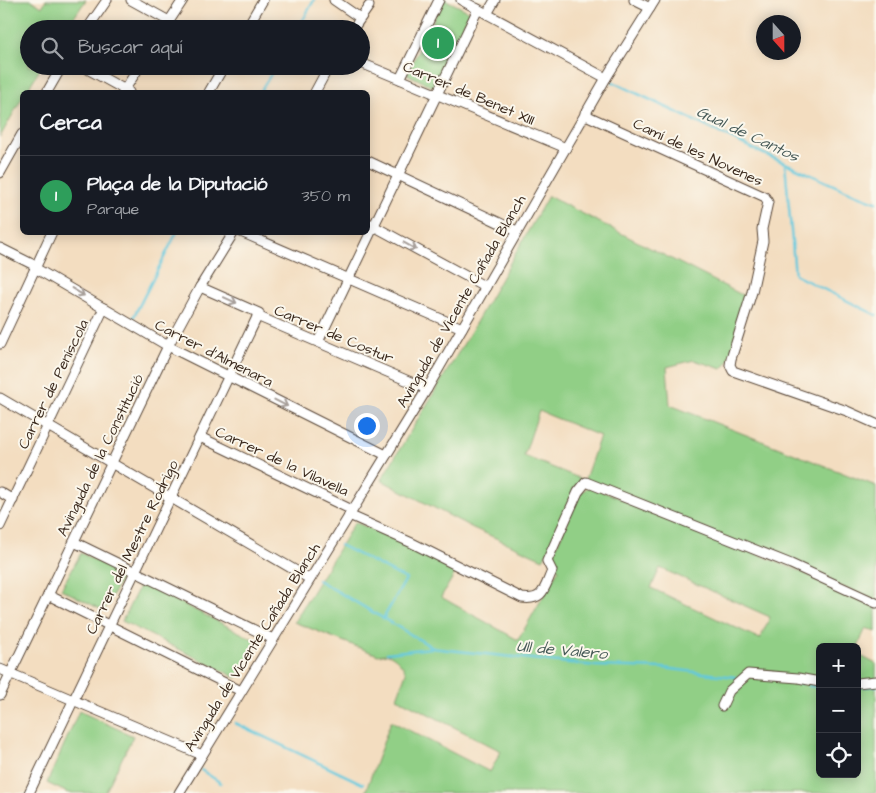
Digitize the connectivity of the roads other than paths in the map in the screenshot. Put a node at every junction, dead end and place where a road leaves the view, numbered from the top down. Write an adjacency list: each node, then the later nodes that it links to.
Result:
1 (107, 0): 15 (street)
2 (131, 0): 16 (street)
3 (183, 0): 17 (street)
4 (263, 0): 18 (street)
5 (334, 0): 14 (street)
6 (439, 0): 26 (street)
7 (461, 0): 12 (street)
8 (495, 0): 13 (street)
9 (634, 0): 10 (street)
10 (652, 4): 25 (street, Avinguda de Vicente Cañada Blanch)
11 (369, 6): 14 (street)
12 (478, 9): 13 (street); 32 (street)
13 (487, 14): 25 (street)
14 (360, 18)
15 (93, 20)
16 (159, 20)
17 (169, 20)
18 (251, 20)
19 (370, 67): 26 (street, Carrer de Benet XIII)
20 (57, 75): 27 (street)
21 (97, 75): 28 (street)
22 (135, 75): 29 (street)
23 (219, 75): 30 (street)
24 (324, 75): 31 (street)
25 (606, 78): 33 (street, Avinguda de Vicente Cañada Blanch)
26 (400, 79): 32 (street, Carrer de Benet XIII)
27 (48, 90)
28 (122, 90)
29 (126, 90)
30 (210, 90)
31 (316, 90)
32 (436, 95): 35 (street, Carrer de Benet XIII); 38 (street)
33 (588, 115): 35 (street, Avinguda de Vicente Cañada Blanch); 60 (street, Camí de les Novenes)
34 (20, 138): 37 (street)
35 (566, 148): 40 (street, Avinguda de Vicente Cañada Blanch)
36 (370, 161): 38 (street)
37 (0, 174)
38 (398, 175): 39 (street); 40 (street)
39 (370, 225): 49 (street, one-way to 49)
40 (517, 231): 49 (street, Avinguda de Vicente Cañada Blanch)
41 (51, 235): 46 (street)
42 (232, 235): 48 (street, Avinguda de la Constitució)
43 (248, 235): 47 (street)
44 (366, 235): 47 (street)
45 (0, 248): 46 (street, Carrer d'Almenara)
46 (36, 267): 50 (street, Carrer d'Almenara, one-way to 50); 52 (street)
47 (348, 279): 53 (street); 54 (street)
48 (200, 287): 51 (street, Carrer de Costur, one-way to 51); 56 (street, Avinguda de la Constitució)
49 (486, 287): 53 (street, Avinguda de Vicente Cañada Blanch)
50 (104, 308): 56 (street, Carrer d'Almenara); 61 (street, Carrer de Peníscola)
51 (258, 315): 54 (street, Carrer de Costur); 57 (street, Carrer del Mestre Rodrigo)
52 (4, 325): 55 (street)
53 (462, 328): 58 (street, Avinguda de Vicente Cañada Blanch)
54 (318, 342): 58 (street, Carrer de Costur)
55 (0, 344)
56 (168, 346): 57 (street, Carrer d'Almenara); 64 (street, Avinguda de la Constitució)
57 (228, 377): 62 (street, Carrer del Mestre Rodrigo); 63 (street, Carrer d'Almenara, one-way to 63)
58 (426, 388): 63 (street, Avinguda de Vicente Cañada Blanch)
59 (0, 398): 61 (street)
60 (876, 424)
61 (48, 426): 64 (street); 67 (street, Carrer de Peníscola)
62 (200, 437): 66 (street, Carrer del Mestre Rodrigo); 68 (street, Carrer de la Vilavella)
63 (386, 455): 68 (street, Avinguda de Vicente Cañada Blanch)
64 (112, 463): 66 (street); 70 (street, Avinguda de la Constitució)
65 (0, 492): 67 (street)
66 (170, 498): 71 (street, Carrer del Mestre Rodrigo); 72 (street)
67 (13, 500): 69 (street, Carrer de Peníscola)
68 (351, 512): 72 (street, Avinguda de Vicente Cañada Blanch); 74 (street, Carrer de la Vilavella)
69 (0, 526)
70 (74, 542): 71 (street); 73 (street, Avinguda de la Constitució)
71 (135, 572): 75 (street, Carrer del Mestre Rodrigo); 76 (street)
72 (310, 579): 76 (street, Avinguda de Vicente Cañada Blanch)
73 (48, 595): 75 (street); 78 (street, Avinguda de la Constitució)
74 (876, 604)
75 (109, 625): 82 (street); 84 (street, Carrer del Mestre Rodrigo)
76 (273, 639): 82 (street, Avinguda de Vicente Cañada Blanch)
77 (0, 669): 78 (street)
78 (11, 673): 83 (street, Avinguda de la Constitució); 84 (street)
79 (816, 681): 85 (street)
80 (876, 681): 81 (street)
81 (861, 683)
82 (241, 691): 86 (street, Avinguda de Vicente Cañada Blanch)
83 (0, 695)
84 (73, 700): 86 (street); 87 (street, Carrer del Mestre Rodrigo)
85 (722, 706)
86 (202, 755): 88 (street, Avinguda de Vicente Cañada Blanch)
87 (29, 793)
88 (179, 793)

